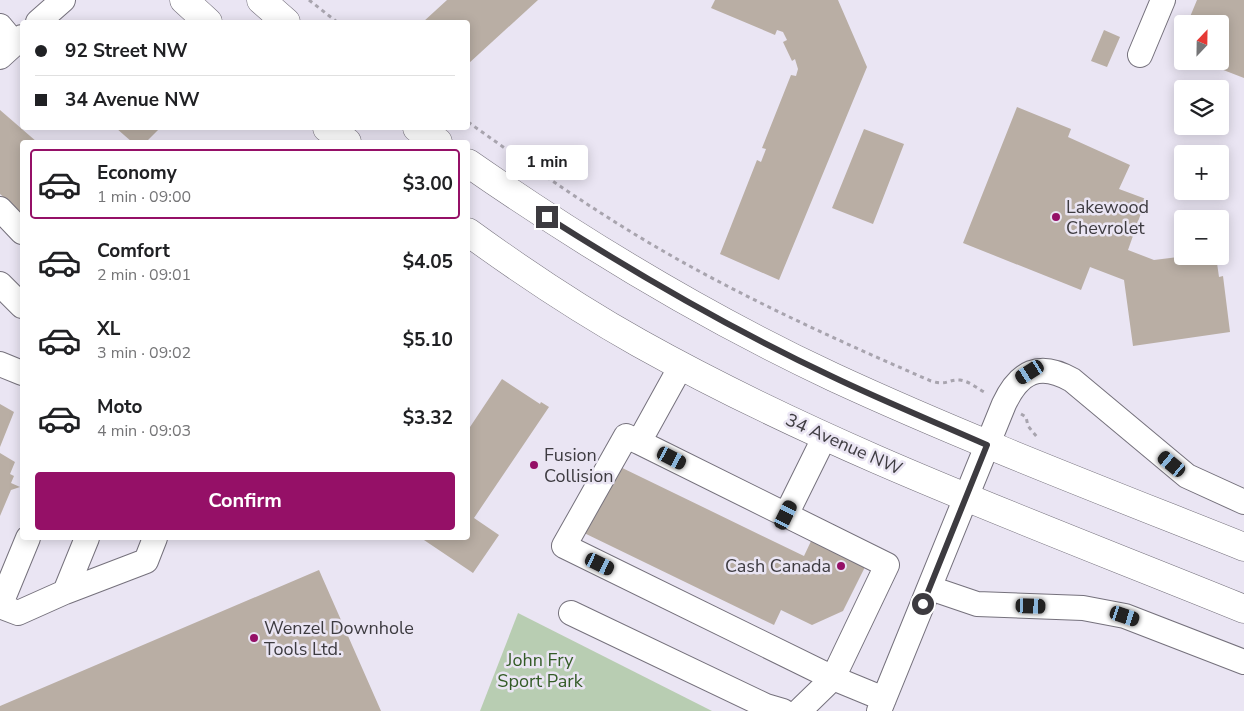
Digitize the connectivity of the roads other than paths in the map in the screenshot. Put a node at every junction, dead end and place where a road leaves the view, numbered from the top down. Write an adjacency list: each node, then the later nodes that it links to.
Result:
1 (63, 0): 5 (street)
2 (184, 0): 6 (main road)
3 (261, 0): 7 (main road)
4 (1163, 0): 8 (street)
5 (40, 20)
6 (206, 20)
7 (284, 20)
8 (1140, 55)
9 (331, 130): 11 (main road)
10 (420, 130): 12 (main road)
11 (344, 140)
12 (435, 140)
13 (470, 164): 24 (main road)
14 (0, 209): 15 (street)
15 (20, 230)
16 (470, 233): 20 (main road, 34 Avenue NW)
17 (0, 284): 18 (street)
18 (20, 304)
19 (0, 364): 21 (street)
20 (681, 366): 22 (main road, 34 Avenue NW); 23 (street)
21 (20, 372)
22 (825, 436): 25 (main road, 34 Avenue NW); 27 (street)
23 (639, 442): 27 (street); 39 (street)
24 (987, 445): 25 (street); 26 (street); 31 (main road)
25 (966, 498): 32 (main road, 34 Avenue NW); 33 (street)
26 (1244, 502)
27 (786, 515): 39 (street)
28 (27, 540): 34 (street)
29 (86, 540): 34 (street)
30 (154, 540): 34 (street)
31 (1244, 547)
32 (1181, 584): 35 (main road); 36 (main road, 34 Avenue NW)
33 (930, 588): 38 (street); 40 (street)
34 (65, 592)
35 (1244, 604)
36 (1244, 609)
37 (571, 613): 41 (street)
38 (1244, 662)
39 (833, 678): 40 (street); 42 (street)
40 (881, 705)
41 (783, 711)
42 (799, 711)

